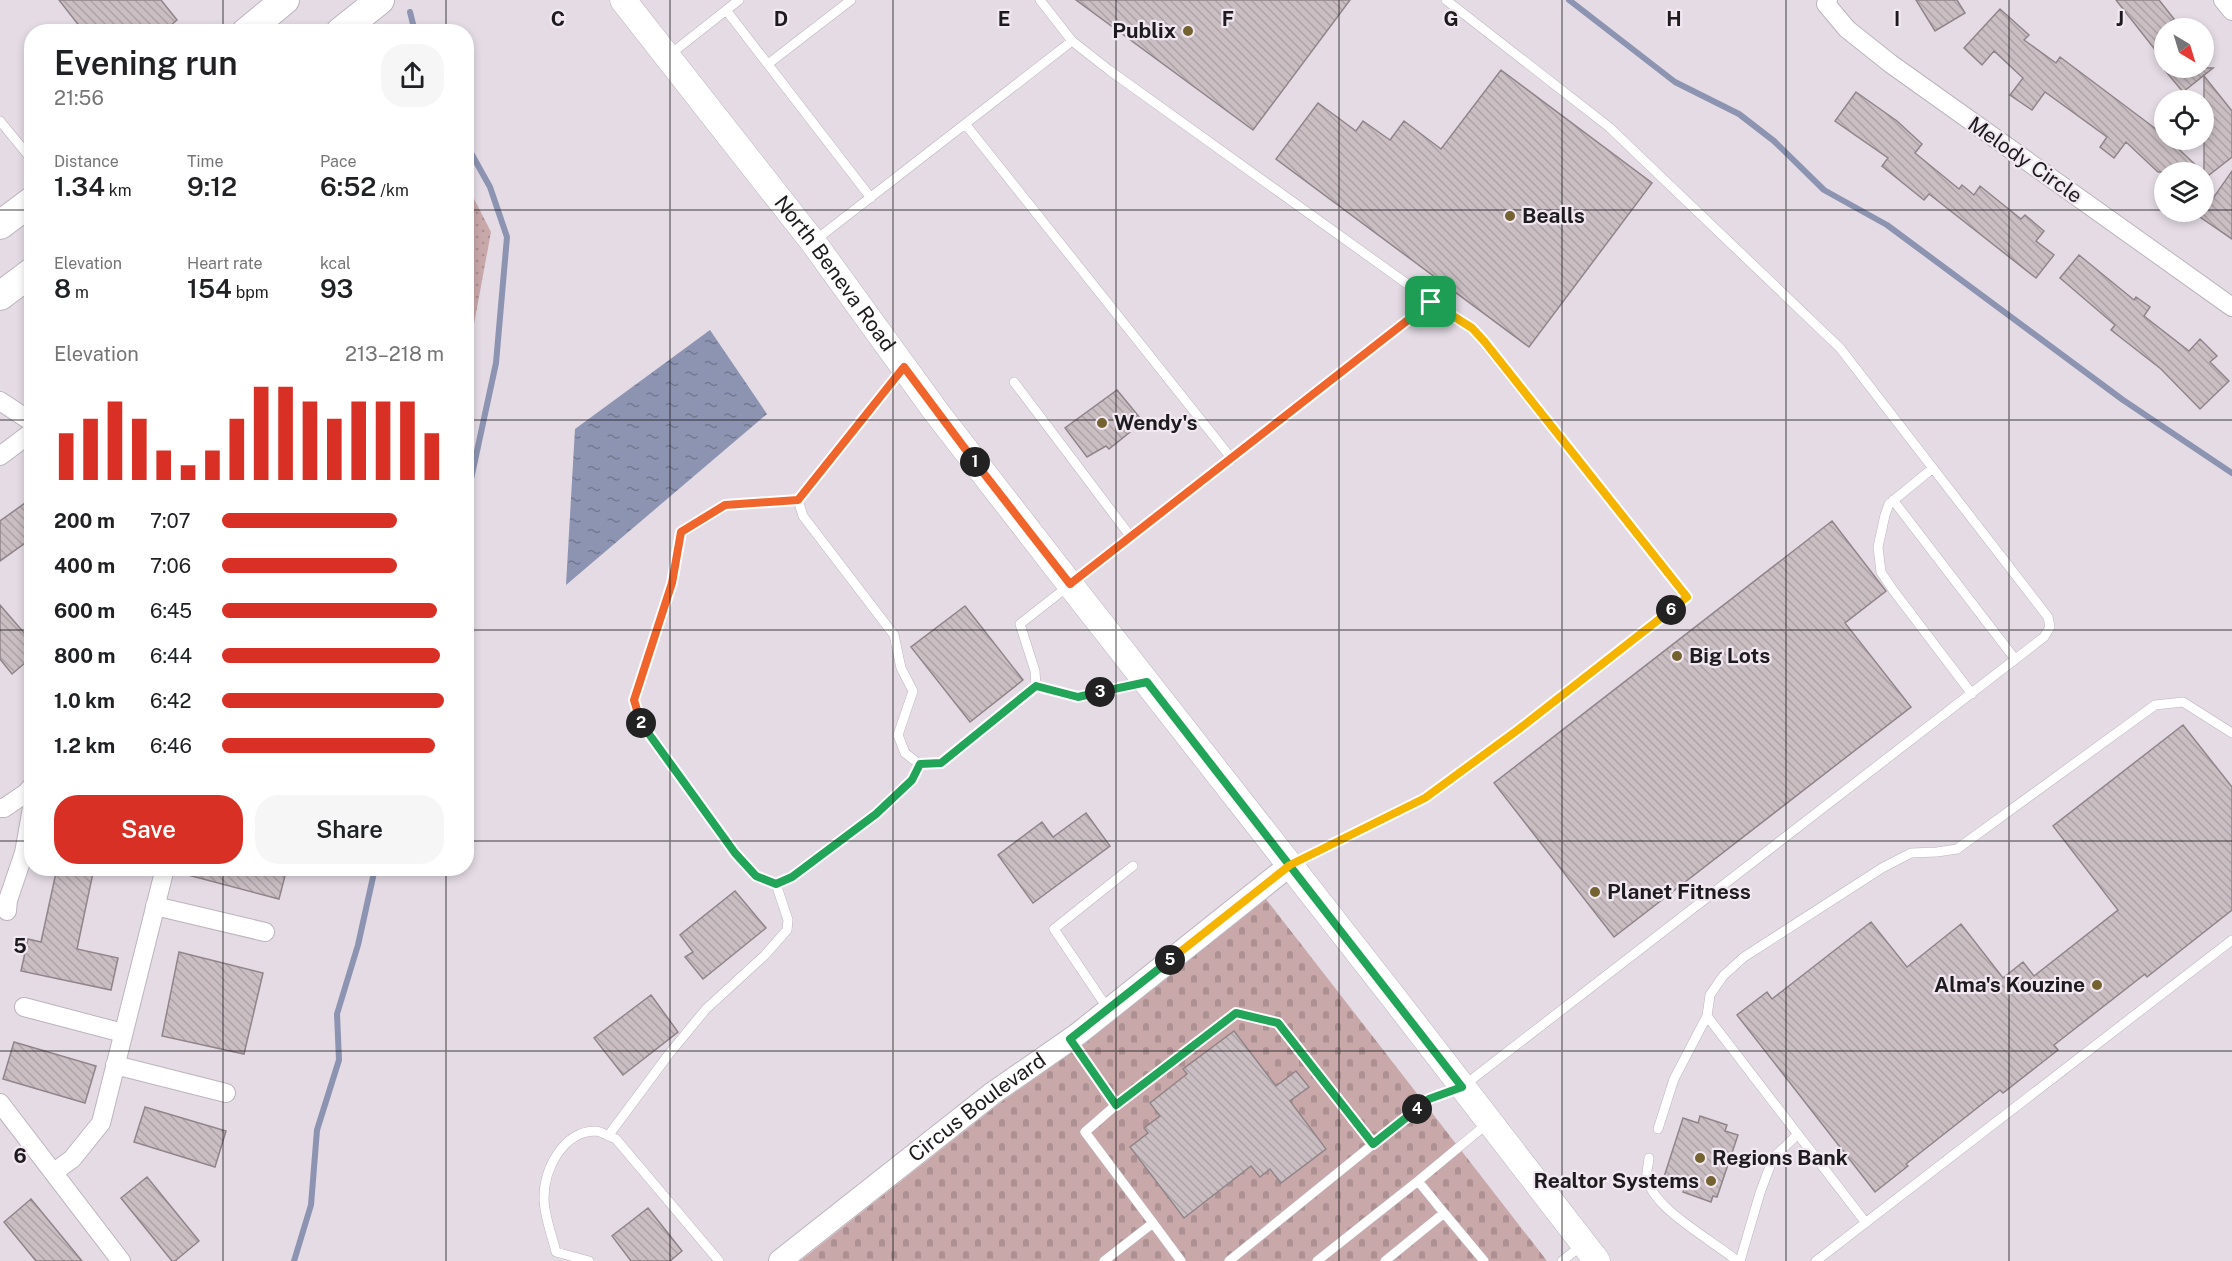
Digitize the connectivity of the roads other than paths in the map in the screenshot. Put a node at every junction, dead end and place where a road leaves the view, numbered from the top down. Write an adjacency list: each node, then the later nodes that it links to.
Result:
1 (285, 0): 12 (main road)
2 (380, 0): 13 (main road)
3 (623, 0): 15 (main road, North Beneva Road)
4 (739, 0): 10 (lane)
5 (852, 0): 16 (lane)
6 (1446, 0): 35 (lane)
7 (2223, 0): 11 (street)
8 (1042, 1): 14 (lane)
9 (1827, 2): 27 (street, Melody Circle)
10 (726, 10): 15 (lane); 16 (lane)
11 (2232, 11)
12 (256, 24)
13 (350, 24)
14 (1072, 41): 18 (lane); 26 (lane)
15 (667, 57): 23 (main road, North Beneva Road)
16 (768, 64): 20 (lane)
17 (0, 121): 19 (lane)
18 (966, 125): 20 (lane); 34 (lane)
19 (24, 150)
20 (871, 198): 23 (lane)
21 (24, 207): 22 (main road)
22 (0, 225)
23 (813, 242): 28 (main road, North Beneva Road)
24 (24, 278): 25 (main road)
25 (0, 296)
26 (1431, 302): 34 (lane); 49 (lane)
27 (2232, 307)
28 (904, 367): 36 (lane); 39 (main road, North Beneva Road)
29 (1014, 382): 38 (lane)
30 (0, 401): 31 (street)
31 (24, 417)
32 (24, 438): 33 (street)
33 (0, 456)
34 (1232, 459): 38 (lane)
35 (1933, 468): 37 (lane); 40 (lane)
36 (798, 500): 45 (lane); 52 (lane)
37 (1893, 500): 40 (lane); 43 (lane)
38 (1131, 537): 39 (lane)
39 (1070, 584): 41 (main road, North Beneva Road); 42 (lane)
40 (2015, 659): 43 (lane)
41 (1147, 682): 42 (lane); 49 (main road, North Beneva Road)
42 (1036, 686): 45 (lane)
43 (1972, 694): 63 (lane)
44 (2232, 733): 59 (lane)
45 (920, 764): 52 (lane)
46 (24, 794): 47 (street)
47 (0, 808)
48 (24, 853): 54 (street)
49 (1290, 865): 58 (street, Circus Boulevard); 63 (main road, North Beneva Road)
50 (1133, 866): 58 (lane)
51 (163, 876): 53 (street)
52 (776, 884): 70 (lane)
53 (155, 906): 55 (street); 60 (street)
54 (7, 911)
55 (264, 932)
56 (2232, 940): 77 (lane)
57 (24, 1007): 60 (street)
58 (1108, 1010): 61 (street, Circus Boulevard)
59 (1707, 1016): 68 (lane); 69 (lane)
60 (123, 1033): 62 (street)
61 (1070, 1039): 66 (lane); 82 (street, Circus Boulevard)
62 (116, 1065): 64 (street); 73 (street)
63 (1462, 1087): 67 (main road, North Beneva Road); 71 (lane)
64 (226, 1093)
65 (0, 1103): 73 (street)
66 (1116, 1105): 71 (lane); 76 (lane)
67 (1489, 1122): 74 (lane); 78 (main road, North Beneva Road)
68 (1658, 1130)
69 (1798, 1134): 77 (lane); 90 (lane)
70 (608, 1136): 80 (lane); 81 (lane)
71 (1373, 1144): 85 (lane)
72 (1649, 1158): 90 (lane)
73 (54, 1172): 79 (street)
74 (1418, 1181): 75 (lane); 86 (lane)
75 (1444, 1213): 87 (lane); 88 (lane)
76 (1153, 1223): 83 (lane); 84 (lane)
77 (1866, 1223): 91 (lane)
78 (1591, 1252): 89 (lane)
79 (121, 1261)
80 (589, 1261)
81 (719, 1261)
82 (780, 1261)
83 (1104, 1261)
84 (1181, 1261)
85 (1229, 1261)
86 (1317, 1261)
87 (1385, 1261)
88 (1484, 1261)
89 (1562, 1261)
90 (1739, 1261)
91 (1816, 1261)

